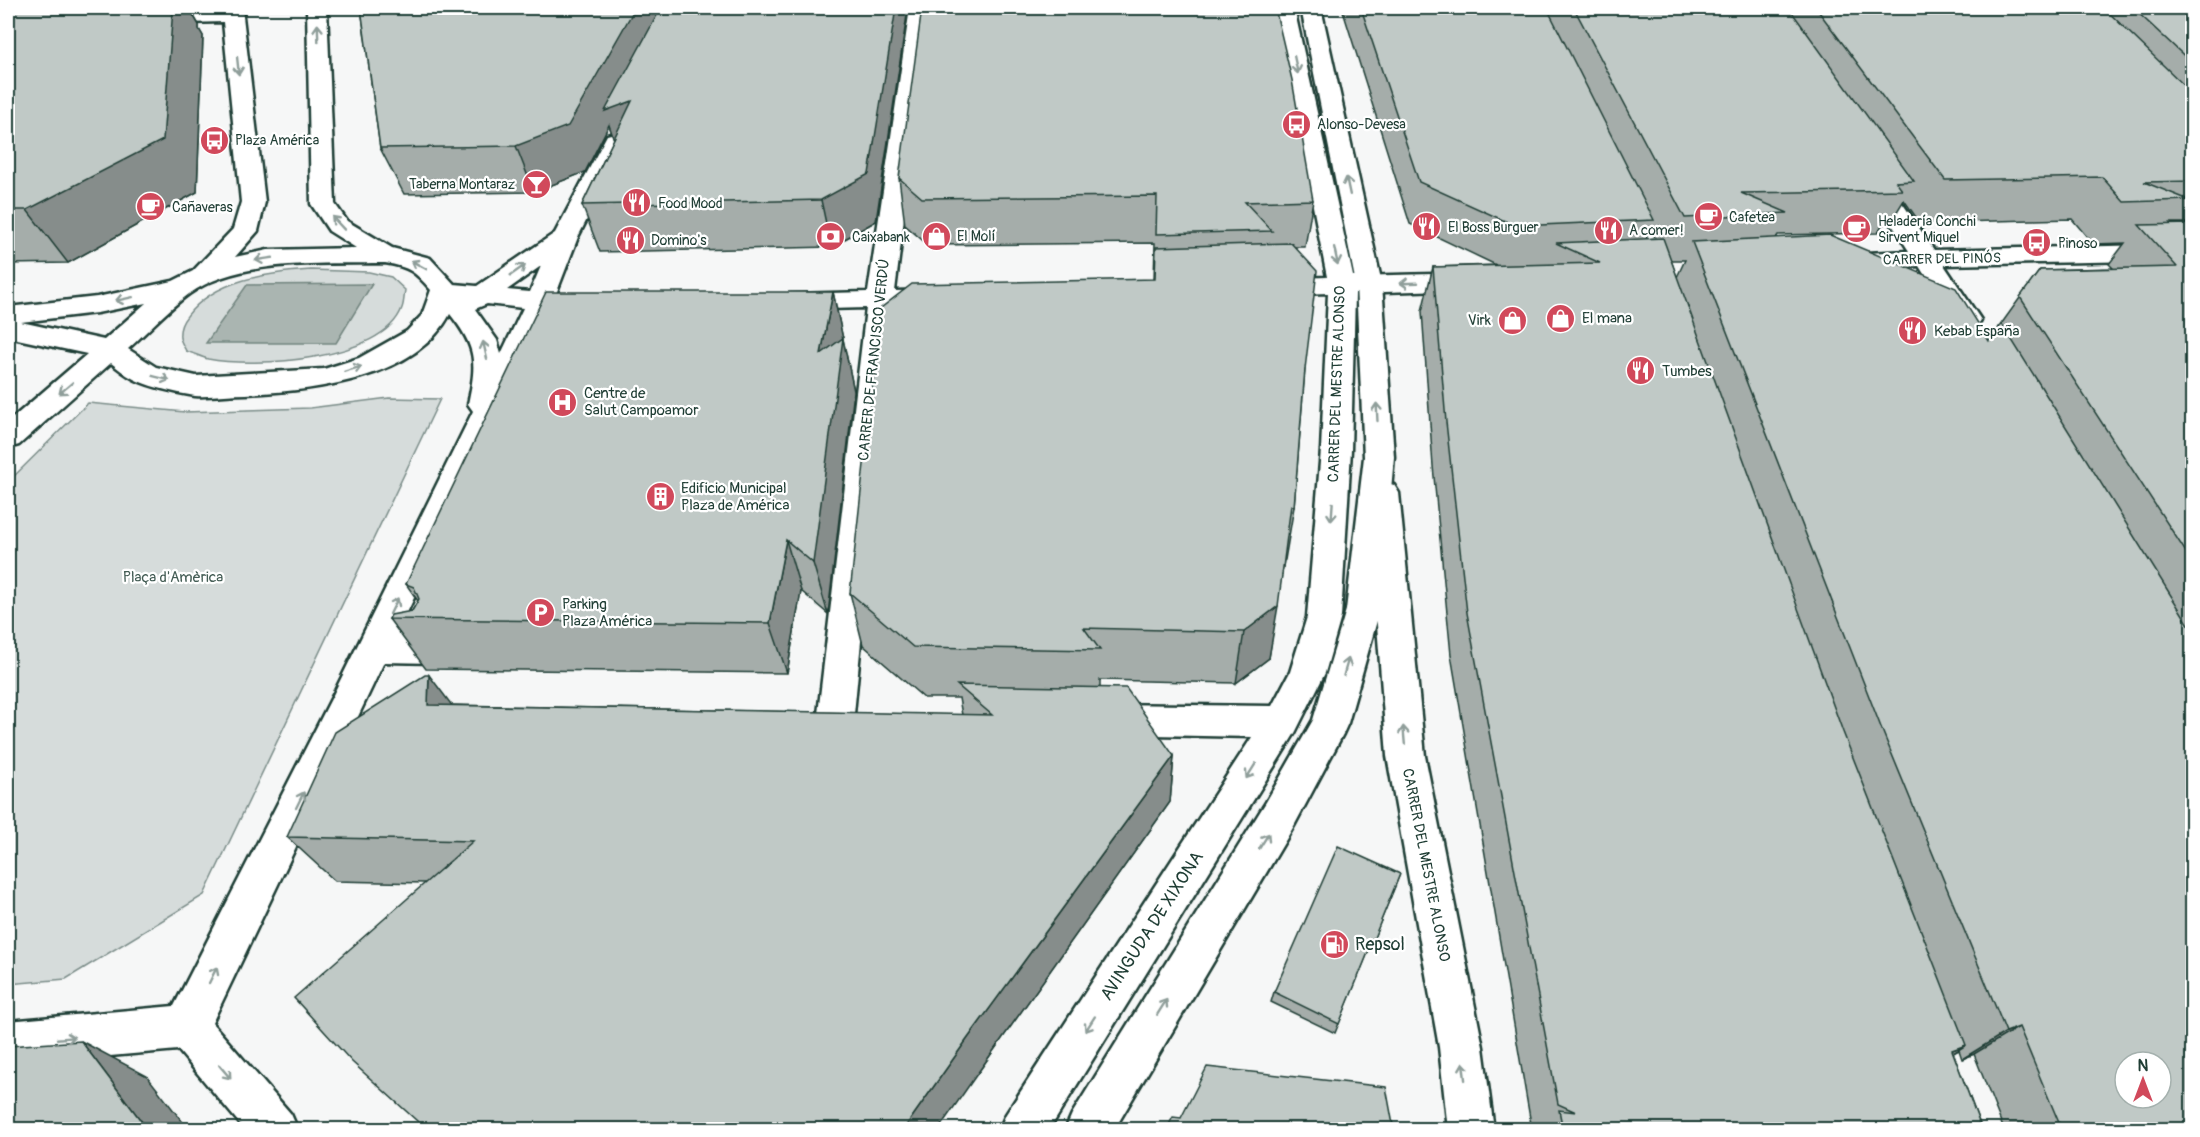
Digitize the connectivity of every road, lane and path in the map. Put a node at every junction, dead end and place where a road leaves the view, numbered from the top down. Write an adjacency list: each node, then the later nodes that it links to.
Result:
1 (317, 8): 11 (street, one-way to 1)
2 (920, 8): 20 (street, CARRER DE FRANCISCO VERDÚ)
3 (1284, 8): 16 (street, CARRER DEL MESTRE ALONSO, one-way to 16)
4 (1311, 8): 16 (street, CARRER DEL MESTRE ALONSO, one-way to 4)
5 (232, 11): 6 (street); 15 (street, one-way to 15)
6 (126, 18)
7 (622, 126): 9 (street)
8 (1858, 153): 12 (street)
9 (565, 237): 19 (street, one-way to 9); 21 (street)
10 (2193, 252): 12 (street, CARRER DEL PINÓS)
11 (385, 255): 15 (street, one-way to 15); 19 (street, one-way to 11)
12 (1928, 258): 13 (street, CARRER DEL PINÓS); 26 (street)
13 (1821, 263)
14 (1494, 280): 16 (street, one-way to 16)
15 (191, 283): 24 (street, one-way to 24); 27 (street)
16 (1355, 285): 17 (street); 30 (street, CARRER DEL MESTRE ALONSO, one-way to 16); 39 (street, CARRER DEL MESTRE ALONSO, one-way to 39)
17 (1246, 288)
18 (962, 297): 20 (street)
19 (462, 299): 21 (street); 27 (street, one-way to 19); 28 (street, one-way to 19)
20 (880, 300): 22 (street); 36 (street, CARRER DE FRANCISCO VERDÚ)
21 (540, 302): 23 (street); 28 (street)
22 (761, 302)
23 (608, 304)
24 (8, 315)
25 (8, 328): 27 (street)
26 (1983, 348)
27 (110, 350): 29 (street, one-way to 29)
28 (479, 429): 31 (street, one-way to 28)
29 (8, 438)
30 (1379, 457): 44 (street, CARRER DEL MESTRE ALONSO, one-way to 30); 45 (street, CARRER DEL MESTRE ALONSO, one-way to 30)
31 (373, 648): 32 (street); 33 (street)
32 (435, 649)
33 (346, 705): 34 (street); 40 (street, one-way to 33)
34 (382, 706)
35 (800, 713): 36 (street)
36 (836, 714): 37 (street)
37 (871, 714)
38 (1070, 718): 39 (street)
39 (1282, 722): 43 (street, AVINGUDA DE XIXONA, one-way to 43)
40 (187, 1027): 41 (street, one-way to 40); 42 (street, one-way to 42)
41 (8, 1043)
42 (275, 1130)
43 (1022, 1130)
44 (1088, 1130)
45 (1471, 1130)

